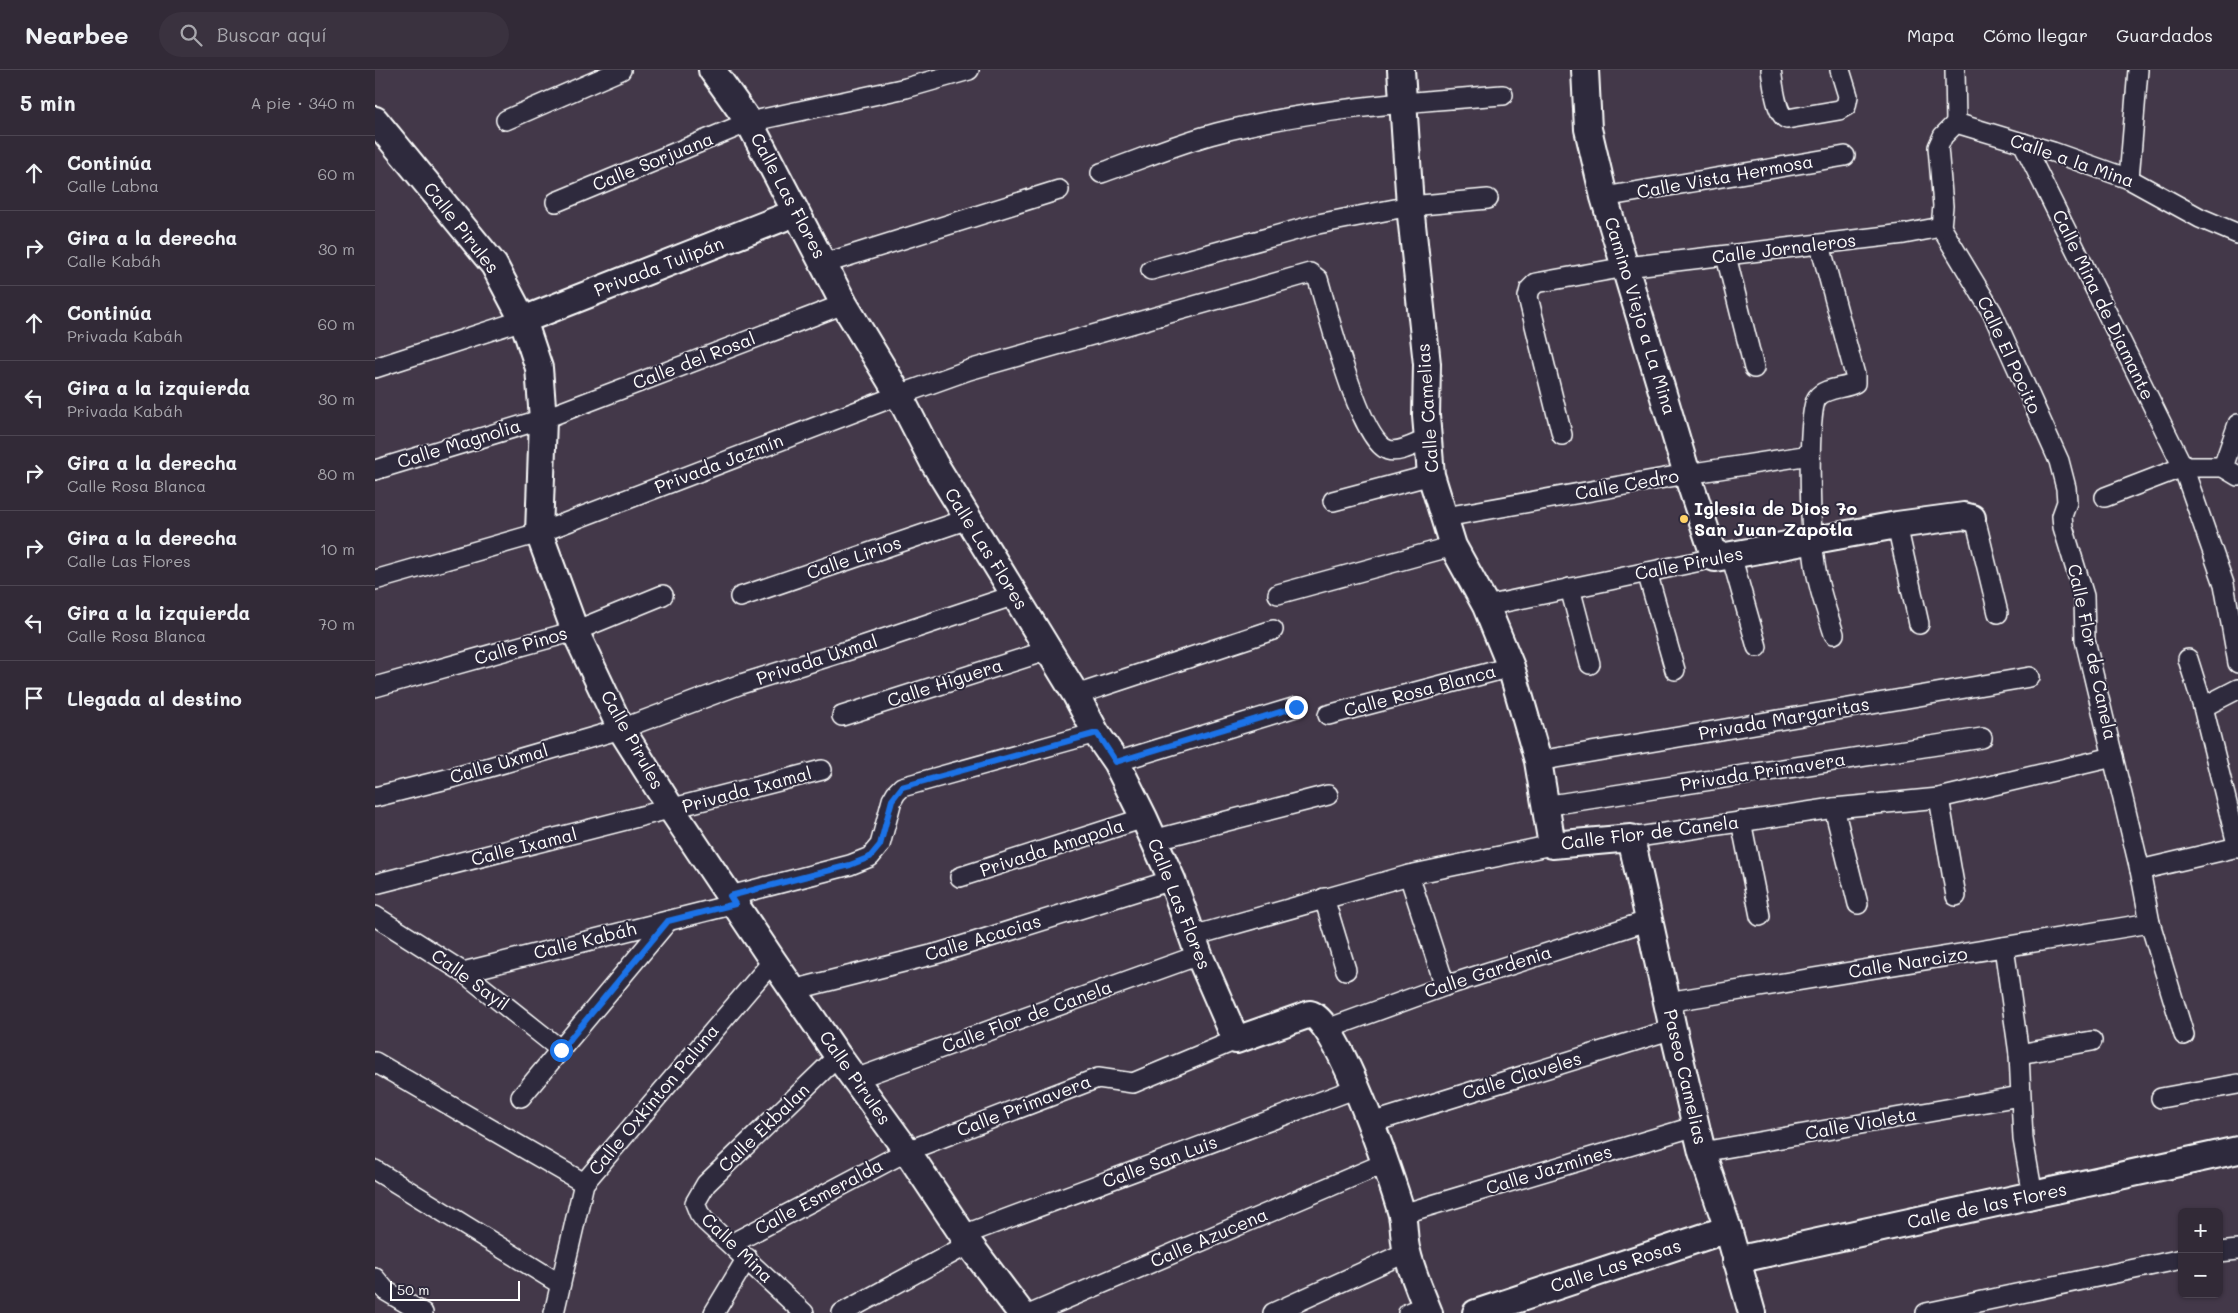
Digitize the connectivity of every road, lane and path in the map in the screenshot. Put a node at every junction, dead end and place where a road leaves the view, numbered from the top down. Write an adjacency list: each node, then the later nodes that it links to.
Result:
1 (621, 70): 13 (street)
2 (711, 70): 14 (street, Calle Las Flores)
3 (969, 70): 14 (street)
4 (1401, 70): 11 (street, Calle Camelias)
5 (1585, 70): 21 (street, Camino Viejo a La Mina)
6 (1771, 70): 7 (street)
7 (1840, 70)
8 (1955, 70): 15 (street)
9 (2137, 70): 19 (street)
10 (1503, 95): 11 (street)
11 (1404, 102): 18 (street); 24 (street, Calle Camelias)
12 (375, 120): 34 (street, Calle Pirules)
13 (506, 120)
14 (749, 122): 23 (street, Calle Sorjuana); 25 (street, Calle Las Flores)
15 (1949, 130): 16 (street, Calle a la Mina); 26 (street)
16 (2023, 143): 19 (street, Calle a la Mina); 43 (street, Calle Mina de Diamante)
17 (1845, 156): 21 (street, Calle Vista Hermosa)
18 (1101, 173)
19 (2129, 179): 27 (street, Calle a la Mina)
20 (1059, 190): 30 (street)
21 (1604, 197): 31 (street, Camino Viejo a La Mina)
22 (1488, 199): 24 (street)
23 (556, 202)
24 (1410, 206): 32 (street); 41 (street, Calle Camelias)
25 (795, 213): 30 (street, Calle Las Flores); 34 (street, Privada Tulipán)
26 (1941, 227): 28 (street, Calle Jornaleros); 48 (street, Calle El Pocito)
27 (2238, 234)
28 (1820, 245): 29 (street, Calle Jornaleros); 42 (street)
29 (1725, 256): 31 (street, Calle Jornaleros); 36 (street)
30 (823, 264): 33 (street, Calle Las Flores)
31 (1626, 267): 40 (street, Calle Jornaleros); 46 (street, Camino Viejo a La Mina)
32 (1151, 270)
33 (844, 304): 37 (street, Calle Las Flores); 38 (street, Calle del Rosal)
34 (523, 320): 35 (street); 38 (street, Calle Pirules)
35 (375, 368)
36 (1754, 368)
37 (899, 394): 41 (street, Privada Jazmín); 53 (street, Calle Las Flores); 55 (street, Privada Jazmín)
38 (543, 419): 44 (street, Calle Magnolia); 55 (street, Calle Pirules)
39 (2238, 424): 45 (street)
40 (1562, 436)
41 (1428, 439): 47 (street, Calle Camelias)
42 (1810, 455): 46 (street, Calle Cedro); 56 (street)
43 (2183, 467): 45 (street); 49 (street); 75 (street, Calle Mina de Diamante)
44 (375, 470)
45 (2231, 472)
46 (1687, 474): 51 (street, Calle Cedro); 58 (street, Camino Viejo a La Mina)
47 (1431, 475): 50 (street); 51 (street, Calle Camelias)
48 (2067, 488): 90 (street, Calle Flor de Canela)
49 (2105, 497)
50 (1333, 501)
51 (1445, 517): 57 (street, Calle Camelias)
52 (1972, 518): 54 (street, Calle Pirules); 67 (street, Calle Pirules)
53 (968, 520): 64 (street, Calle Las Flores); 65 (street, Calle Lirios)
54 (1897, 525): 56 (street, Calle Pirules); 68 (street)
55 (539, 533): 60 (street); 70 (street, Calle Pirules)
56 (1813, 541): 58 (street, Calle Pirules); 71 (street)
57 (1453, 546): 63 (street); 66 (street, Calle Camelias)
58 (1723, 557): 59 (street, Calle Pirules); 72 (street)
59 (1647, 572): 61 (street, Calle Pirules); 78 (street)
60 (375, 580)
61 (1570, 588): 66 (street, Calle Pirules); 76 (street)
62 (663, 594): 70 (street, Calle Pinos)
63 (1278, 594)
64 (1015, 595): 73 (street, Calle Las Flores); 87 (street, Privada Uxmal)
65 (740, 597)
66 (1486, 606): 77 (street, Calle Camelias)
67 (1997, 613)
68 (1919, 624)
69 (1273, 630): 82 (street)
70 (575, 631): 80 (street, Calle Pinos); 87 (street, Calle Pirules)
71 (1834, 634)
72 (1757, 647)
73 (1049, 650): 82 (street, Calle Las Flores); 86 (street, Calle Higuera)
74 (2188, 659): 84 (street)
75 (2238, 663)
76 (1590, 664)
77 (1511, 667): 85 (street, Calle Rosa Blanca); 91 (street, Calle Camelias)
78 (1675, 670)
79 (2030, 677): 91 (street, Privada Margaritas)
80 (375, 687)
81 (2238, 689): 84 (street)
82 (1076, 695): 88 (street, Calle Las Flores)
83 (1296, 707): 92 (street)
84 (2203, 708): 104 (street)
85 (1328, 715)
86 (842, 716)
87 (621, 729): 95 (street, Calle Uxmal); 99 (street, Calle Pirules)
88 (1097, 733): 92 (street, Calle Las Flores); 112 (street, Calle Kabáh)
89 (1982, 738): 97 (street, Privada Primavera)
90 (2113, 757): 96 (street, Calle Flor de Canela); 105 (street, Calle Flor de Canela)
91 (1537, 761): 97 (street, Calle Camelias)
92 (1116, 762): 101 (street, Calle Las Flores)
93 (823, 770): 99 (street, Privada Ixamal)
94 (1328, 795): 101 (street, Privada Amapola)
95 (375, 796)
96 (1939, 798): 98 (street, Calle Flor de Canela); 110 (street)
97 (1545, 806): 103 (street, Calle Camelias)
98 (1834, 808): 100 (street, Calle Flor de Canela); 113 (street)
99 (672, 810): 109 (street, Calle Ixamal); 112 (street, Calle Pirules)
100 (1741, 821): 102 (street, Calle Flor de Canela); 115 (street)
101 (1148, 829): 107 (street, Privada Amapola); 108 (street, Calle Las Flores)
102 (1631, 838): 103 (street, Calle Flor de Canela); 116 (street, Paseo Camelias)
103 (1552, 845): 106 (street, Calle Flor de Canela)
104 (2238, 848): 105 (street)
105 (2140, 870): 118 (street, Calle Flor de Canela)
106 (1409, 875): 111 (street, Calle Flor de Canela); 124 (street)
107 (960, 877)
108 (1172, 880): 119 (street, Calle Las Flores); 125 (street, Calle Acacias)
109 (375, 884)
110 (1957, 896)
111 (1325, 898): 119 (street, Calle Flor de Canela); 122 (street)
112 (733, 900): 117 (street, Calle Kabáh); 121 (street, Calle Pirules)
113 (1858, 904)
114 (375, 916): 123 (street, Calle Sayil)
115 (1760, 916)
116 (1651, 920): 124 (street, Calle Gardenia); 126 (street, Paseo Camelias)
117 (668, 921): 123 (street, Calle Kabáh); 132 (street)
118 (2150, 923): 120 (street, Calle Narcizo); 129 (street, Calle Flor de Canela)
119 (1196, 946): 130 (street, Calle Las Flores); 136 (street, Calle Flor de Canela)
120 (2004, 947): 126 (street, Calle Narcizo); 133 (street)
121 (773, 961): 125 (street, Calle Pirules); 149 (street, Calle Oxkinton Paluna)
122 (1345, 970)
123 (463, 972): 132 (street, Calle Sayil)
124 (1445, 986): 127 (street, Calle Gardenia)
125 (793, 990): 134 (street, Calle Pirules)
126 (1667, 1002): 128 (street, Paseo Camelias)
127 (1319, 1021): 130 (street, Calle Primavera); 138 (street)
128 (1673, 1029): 142 (street, Calle Claveles); 143 (street, Paseo Camelias)
129 (2184, 1035)
130 (1236, 1040): 145 (street, Calle Primavera)
131 (2092, 1041): 133 (street)
132 (561, 1050): 140 (street)
133 (2019, 1054): 139 (street)
134 (838, 1056): 136 (street, Calle Pirules); 151 (street, Calle Ekbalan)
135 (375, 1062): 149 (street)
136 (855, 1079): 145 (street, Calle Pirules)
137 (2238, 1085): 141 (street)
138 (1357, 1088): 142 (street); 154 (street, Calle San Luis)
139 (2021, 1096): 146 (street, Calle Violeta); 150 (street)
140 (521, 1097)
141 (2161, 1098)
142 (1371, 1123): 147 (street)
143 (1696, 1126): 146 (street, Paseo Camelias); 152 (street, Calle Jazmines)
144 (2238, 1150): 150 (street, Calle de las Flores)
145 (907, 1151): 154 (street, Calle Pirules); 155 (street, Calle Esmeralda)
146 (1702, 1152): 153 (street, Paseo Camelias)
147 (1385, 1163): 152 (street); 171 (street, Calle Azucena)
148 (375, 1170): 163 (street)
149 (584, 1182): 163 (street, Calle Oxkinton Paluna)
150 (2033, 1196): 161 (street, Calle de las Flores)
151 (695, 1202): 155 (street, Calle Mina)
152 (1402, 1214): 157 (street)
153 (1728, 1229): 161 (street, Paseo Camelias); 173 (street, Calle Las Rosas)
154 (966, 1239): 169 (street); 170 (street, Calle Pirules)
155 (731, 1244): 159 (street, Calle Mina)
156 (2238, 1250): 158 (street)
157 (1407, 1252): 164 (street); 172 (street)
158 (2223, 1252)
159 (747, 1258): 167 (street, Calle Esmeralda); 168 (street, Calle Mina)
160 (2178, 1259): 175 (street)
161 (1736, 1260): 174 (street, Paseo Camelias)
162 (376, 1280): 165 (street)
163 (560, 1284): 166 (street, Calle Oxkinton Paluna)
164 (1421, 1310)
165 (423, 1313)
166 (554, 1313)
167 (715, 1313)
168 (804, 1313)
169 (842, 1313)
170 (1021, 1313)
171 (1033, 1313)
172 (1273, 1313)
173 (1477, 1313)
174 (1752, 1313)
175 (1926, 1313)

